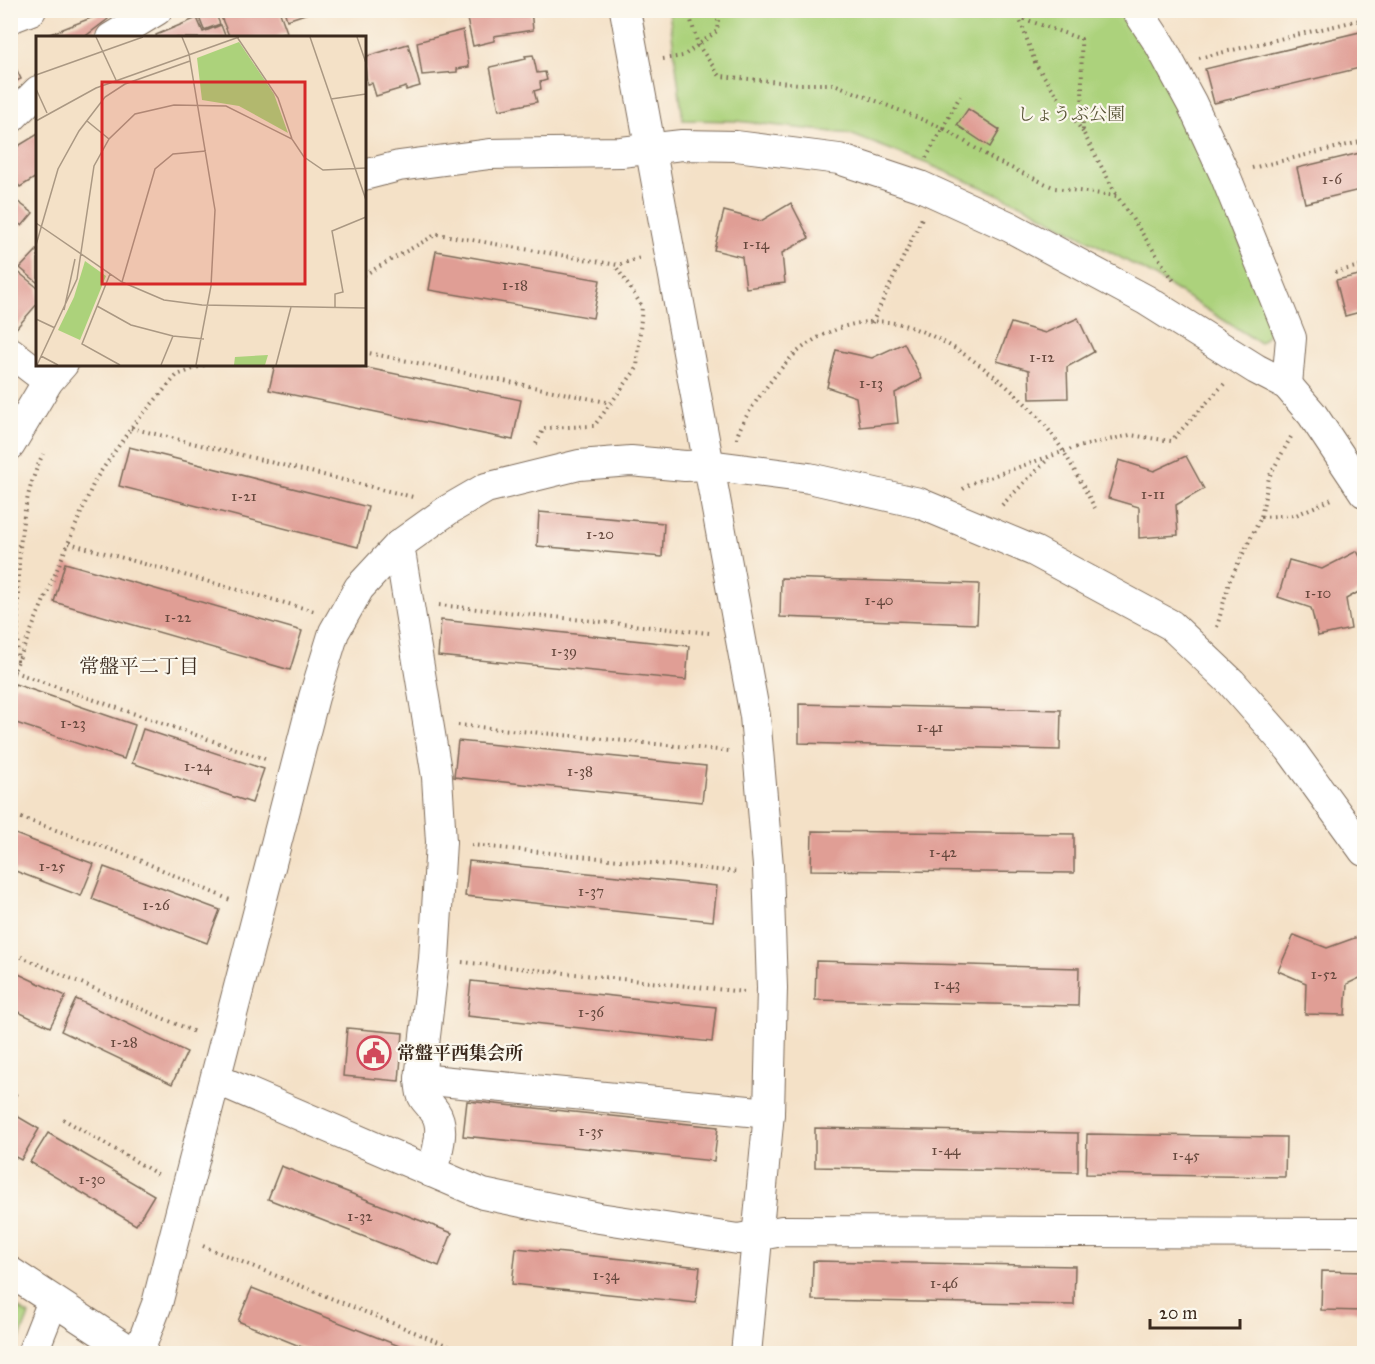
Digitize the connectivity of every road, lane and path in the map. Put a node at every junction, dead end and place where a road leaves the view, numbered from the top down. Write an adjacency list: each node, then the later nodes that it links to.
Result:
1 (31, 10): 9 (street)
2 (157, 10): 11 (street)
3 (625, 10): 13 (street)
4 (688, 10): 12 (path)
5 (719, 10): 12 (path)
6 (1016, 10): 8 (path)
7 (1137, 10): 14 (street)
8 (1019, 17): 19 (path); 19 (path)
9 (10, 18)
10 (1365, 19): 14 (path)
11 (114, 36)
12 (698, 45): 13 (path); 18 (path)
13 (635, 64): 21 (street)
14 (1170, 64): 24 (street)
15 (36, 93): 17 (street)
16 (960, 96): 18 (path)
17 (10, 119)
18 (943, 128): 22 (path); 25 (path)
19 (1083, 132): 25 (path)
20 (1365, 141): 24 (path)
21 (650, 150): 23 (street); 41 (street); 49 (street)
22 (924, 163)
23 (366, 175)
24 (1225, 175): 41 (street)
25 (1117, 196): 32 (path)
26 (926, 209): 33 (path)
27 (650, 254): 28 (path)
28 (615, 265): 31 (path); 42 (path)
29 (1365, 265): 30 (path)
30 (1335, 272)
31 (366, 274)
32 (1181, 290)
33 (872, 323): 47 (path); 49 (path)
34 (10, 352): 36 (street)
35 (366, 352): 42 (path)
36 (36, 364)
37 (41, 366): 39 (street)
38 (202, 366): 43 (path)
39 (56, 373): 45 (street)
40 (1231, 376): 47 (path)
41 (1287, 386): 51 (street)
42 (611, 403): 50 (path)
43 (131, 428): 53 (path); 57 (path)
44 (1293, 433): 55 (path)
45 (10, 445)
46 (44, 450): 58 (path)
47 (1063, 452): 48 (path); 52 (path)
48 (1052, 455): 54 (path); 56 (path)
49 (723, 468): 50 (street); 54 (street); 84 (street)
50 (518, 479): 53 (street)
51 (1351, 494): 55 (path)
52 (1095, 508)
53 (448, 510): 59 (street)
54 (942, 513): 56 (street)
55 (1260, 517): 63 (path)
56 (982, 530): 73 (street)
57 (69, 543): 62 (path); 65 (path)
58 (20, 544): 60 (path); 65 (path)
59 (399, 545): 61 (street); 62 (street)
60 (10, 555)
61 (408, 602): 64 (path); 68 (street)
62 (342, 619): 70 (street)
63 (1217, 627)
64 (718, 634)
65 (17, 665): 66 (path)
66 (14, 672): 67 (path); 70 (path)
67 (10, 680)
68 (428, 720): 69 (path); 72 (street)
69 (734, 752)
70 (296, 769): 75 (street)
71 (10, 814): 75 (path)
72 (441, 842): 74 (path); 77 (street)
73 (1365, 851)
74 (746, 873)
75 (261, 902): 79 (street)
76 (10, 952): 79 (path)
77 (434, 959): 78 (path); 81 (street)
78 (748, 992)
79 (225, 1045): 80 (street)
80 (216, 1078): 86 (street); 87 (street)
81 (420, 1079): 84 (street); 86 (street)
82 (10, 1092): 83 (path)
83 (19, 1097)
84 (769, 1113): 89 (street)
85 (63, 1119): 87 (path)
86 (431, 1172): 89 (street)
87 (186, 1191): 90 (street)
88 (1365, 1233): 89 (street)
89 (759, 1234): 96 (street)
90 (174, 1235): 93 (path); 95 (street)
91 (10, 1272): 92 (street)
92 (53, 1301): 94 (street); 95 (street)
93 (456, 1349)
94 (32, 1353)
95 (137, 1353)
96 (746, 1353)

